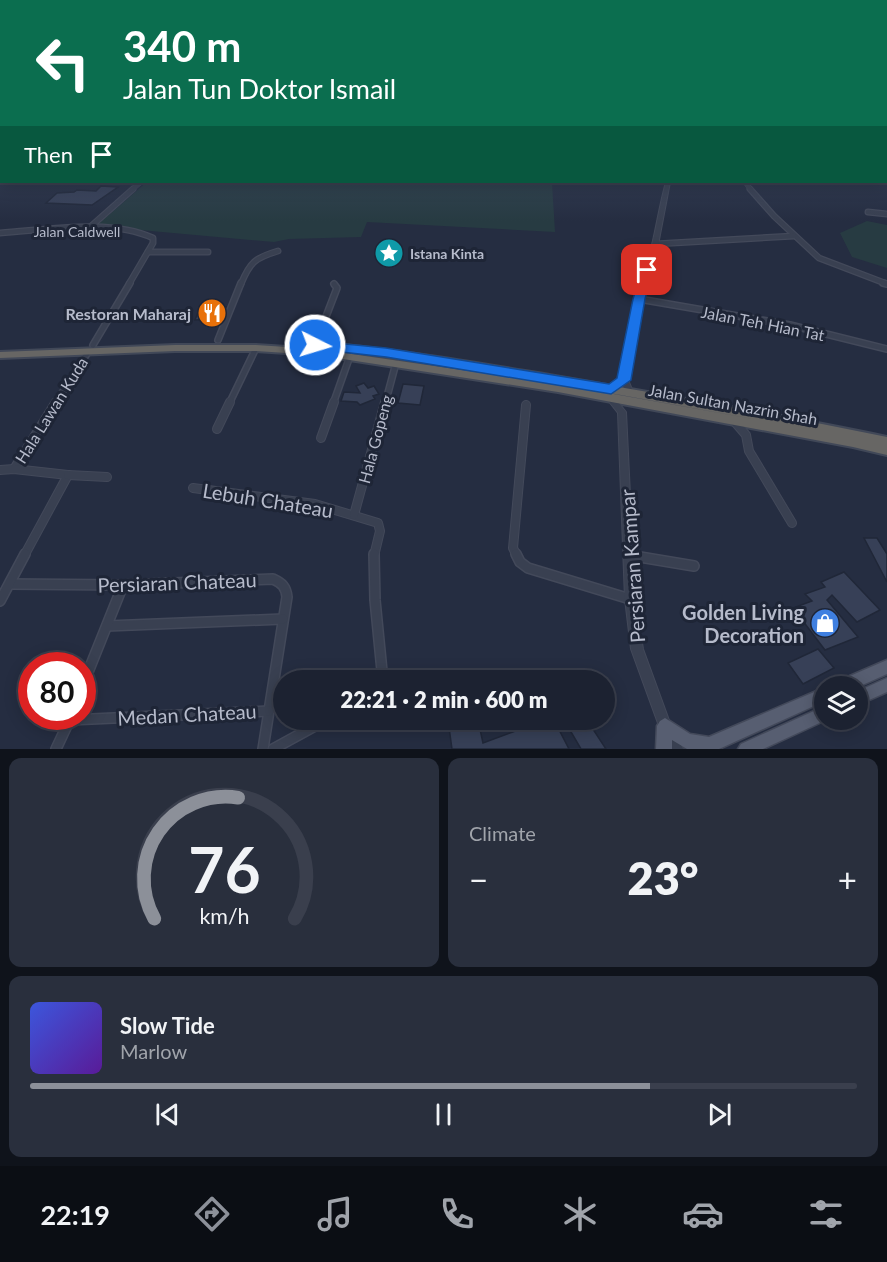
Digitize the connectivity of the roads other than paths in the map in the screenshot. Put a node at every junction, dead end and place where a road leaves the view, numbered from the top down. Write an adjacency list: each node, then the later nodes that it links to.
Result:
1 (140, 183): 6 (street)
2 (668, 183): 10 (street)
3 (746, 183): 8 (street)
4 (868, 212): 5 (street)
5 (887, 214)
6 (88, 228): 7 (street, Jalan Caldwell); 9 (street, Jalan Caldwell)
7 (0, 232)
8 (794, 236): 10 (street); 15 (street)
9 (153, 238): 12 (street, Hala Lawan Kuda)
10 (655, 244): 16 (street)
11 (278, 251): 17 (street)
12 (148, 252): 13 (street); 19 (street, Hala Lawan Kuda)
13 (208, 252)
14 (334, 284): 18 (street)
15 (887, 284)
16 (639, 299): 22 (street, Jalan Teh Hian Tat); 26 (street)
17 (218, 340): 18 (highway, Jalan Sultan Nazrin Shah); 19 (highway, Jalan Sultan Nazrin Shah)
18 (315, 345): 28 (highway, Jalan Sultan Nazrin Shah)
19 (90, 348): 20 (highway, Jalan Sultan Nazrin Shah); 21 (highway, Jalan Sultan Nazrin Shah); 23 (highway, Jalan Sultan Nazrin Shah); 37 (street, Hala Lawan Kuda)
20 (256, 348): 24 (highway, Jalan Sultan Nazrin Shah); 33 (street)
21 (0, 349)
22 (887, 349)
23 (0, 356)
24 (350, 356): 25 (highway, Jalan Sultan Nazrin Shah); 34 (street)
25 (396, 363): 28 (highway, Jalan Sultan Nazrin Shah); 42 (street, Hala Gopeng)
26 (624, 380): 27 (street); 28 (street)
27 (629, 393): 28 (highway, Jalan Sultan Nazrin Shah); 35 (highway, Jalan Sultan Nazrin Shah)
28 (611, 394): 29 (highway, Jalan Sultan Nazrin Shah); 31 (street)
29 (636, 404): 31 (street); 32 (highway, Jalan Sultan Nazrin Shah)
30 (525, 405): 48 (street)
31 (622, 412): 44 (street, Persiaran Kampar)
32 (734, 421): 36 (highway, Jalan Sultan Nazrin Shah); 43 (street)
33 (217, 429)
34 (321, 438)
35 (887, 440)
36 (887, 450)
37 (14, 469): 38 (street); 39 (street)
38 (0, 470)
39 (68, 475): 40 (street); 46 (street)
40 (106, 477)
41 (193, 488): 42 (street, Lebuh Chateau)
42 (354, 515): 54 (street, Lebuh Chateau)
43 (792, 523)
44 (628, 555): 45 (street); 48 (street, Persiaran Kampar)
45 (694, 566)
46 (10, 584): 47 (street, Persiaran Chateau); 49 (street)
47 (123, 585): 50 (street, Persiaran Chateau); 51 (street)
48 (630, 599): 62 (street, Persiaran Kampar)
49 (0, 601)
50 (283, 619): 51 (street); 59 (street, Persiaran Chateau)
51 (107, 626): 52 (street)
52 (96, 653)
53 (887, 667): 55 (main road)
54 (382, 670)
55 (867, 676)
56 (887, 685): 57 (main road)
57 (868, 694)
58 (814, 699): 65 (main road)
59 (269, 711): 60 (street, Medan Chateau); 67 (street, Persiaran Chateau)
60 (96, 717)
61 (814, 718): 71 (main road)
62 (665, 726): 65 (main road); 69 (main road); 70 (street, Persiaran Kampar)
63 (65, 730): 66 (street)
64 (308, 730): 68 (street)
65 (705, 747)
66 (56, 749)
67 (263, 749)
68 (273, 749)
69 (664, 749)
70 (677, 749)
71 (747, 749)

